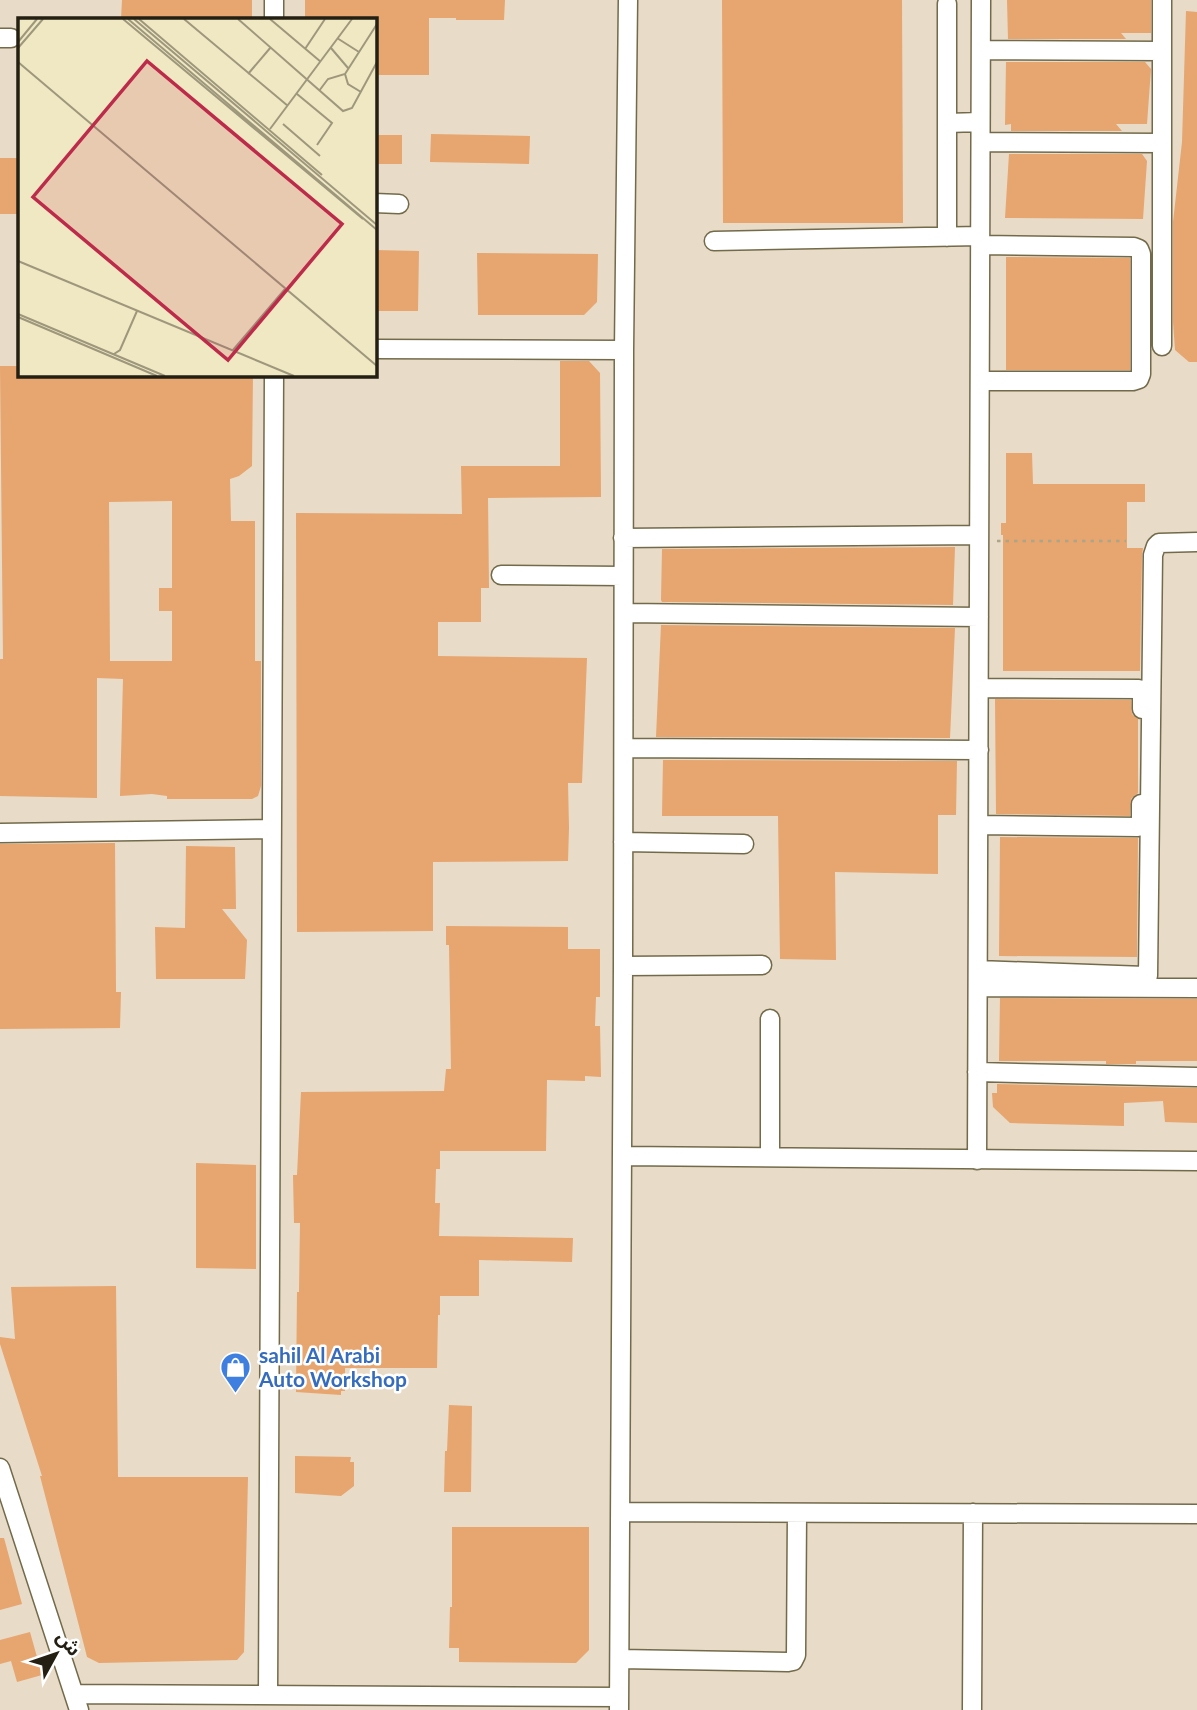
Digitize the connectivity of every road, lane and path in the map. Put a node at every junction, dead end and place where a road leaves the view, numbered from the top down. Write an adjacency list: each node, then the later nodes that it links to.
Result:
1 (274, 0): 6 (street)
2 (628, 0): 20 (street)
3 (981, 0): 7 (street)
4 (1162, 0): 8 (street)
5 (947, 4): 10 (street)
6 (274, 18)
7 (981, 50): 8 (street); 9 (street)
8 (1162, 51): 12 (street)
9 (980, 122): 10 (street); 11 (street)
10 (947, 123): 15 (street)
11 (981, 142): 12 (street); 17 (street)
12 (1162, 143): 18 (street)
13 (376, 204): 14 (street)
14 (399, 204)
15 (947, 237): 16 (street); 17 (street)
16 (714, 241)
17 (980, 241): 22 (street); 22 (street)
18 (1162, 346)
19 (376, 349): 20 (street)
20 (624, 350): 23 (street)
21 (274, 376): 35 (street)
22 (980, 381): 24 (street)
23 (624, 538): 24 (street); 28 (street)
24 (979, 538): 25 (path); 30 (street)
25 (1126, 541)
26 (1197, 542): 41 (street)
27 (501, 575): 28 (street)
28 (624, 576): 29 (street)
29 (624, 614): 30 (street); 32 (street)
30 (979, 617): 31 (street)
31 (979, 688): 33 (street); 34 (street)
32 (624, 748): 33 (street); 37 (street)
33 (979, 750): 34 (street)
34 (979, 825): 43 (street)
35 (271, 829): 36 (street); 58 (street)
36 (0, 832)
37 (624, 842): 38 (street); 40 (street)
38 (744, 844)
39 (762, 965): 40 (street)
40 (623, 966): 48 (street)
41 (1148, 976): 42 (street); 43 (street)
42 (1197, 978)
43 (978, 979): 44 (street); 46 (street)
44 (1197, 988)
45 (770, 1019): 49 (street)
46 (977, 1072): 47 (street); 50 (street)
47 (1197, 1077)
48 (622, 1156): 49 (street); 53 (street)
49 (770, 1157): 50 (street)
50 (977, 1160): 51 (street)
51 (1197, 1161)
52 (0, 1468): 59 (street)
53 (621, 1512): 54 (street); 57 (street)
54 (797, 1513): 55 (street); 57 (street)
55 (973, 1513): 56 (street); 65 (street)
56 (1197, 1514)
57 (620, 1659): 64 (street)
58 (268, 1695): 59 (street); 60 (street)
59 (76, 1702)
60 (297, 1702): 61 (street)
61 (365, 1703): 62 (street)
62 (431, 1703): 63 (street)
63 (512, 1703): 64 (street)
64 (619, 1703)
65 (972, 1710)

